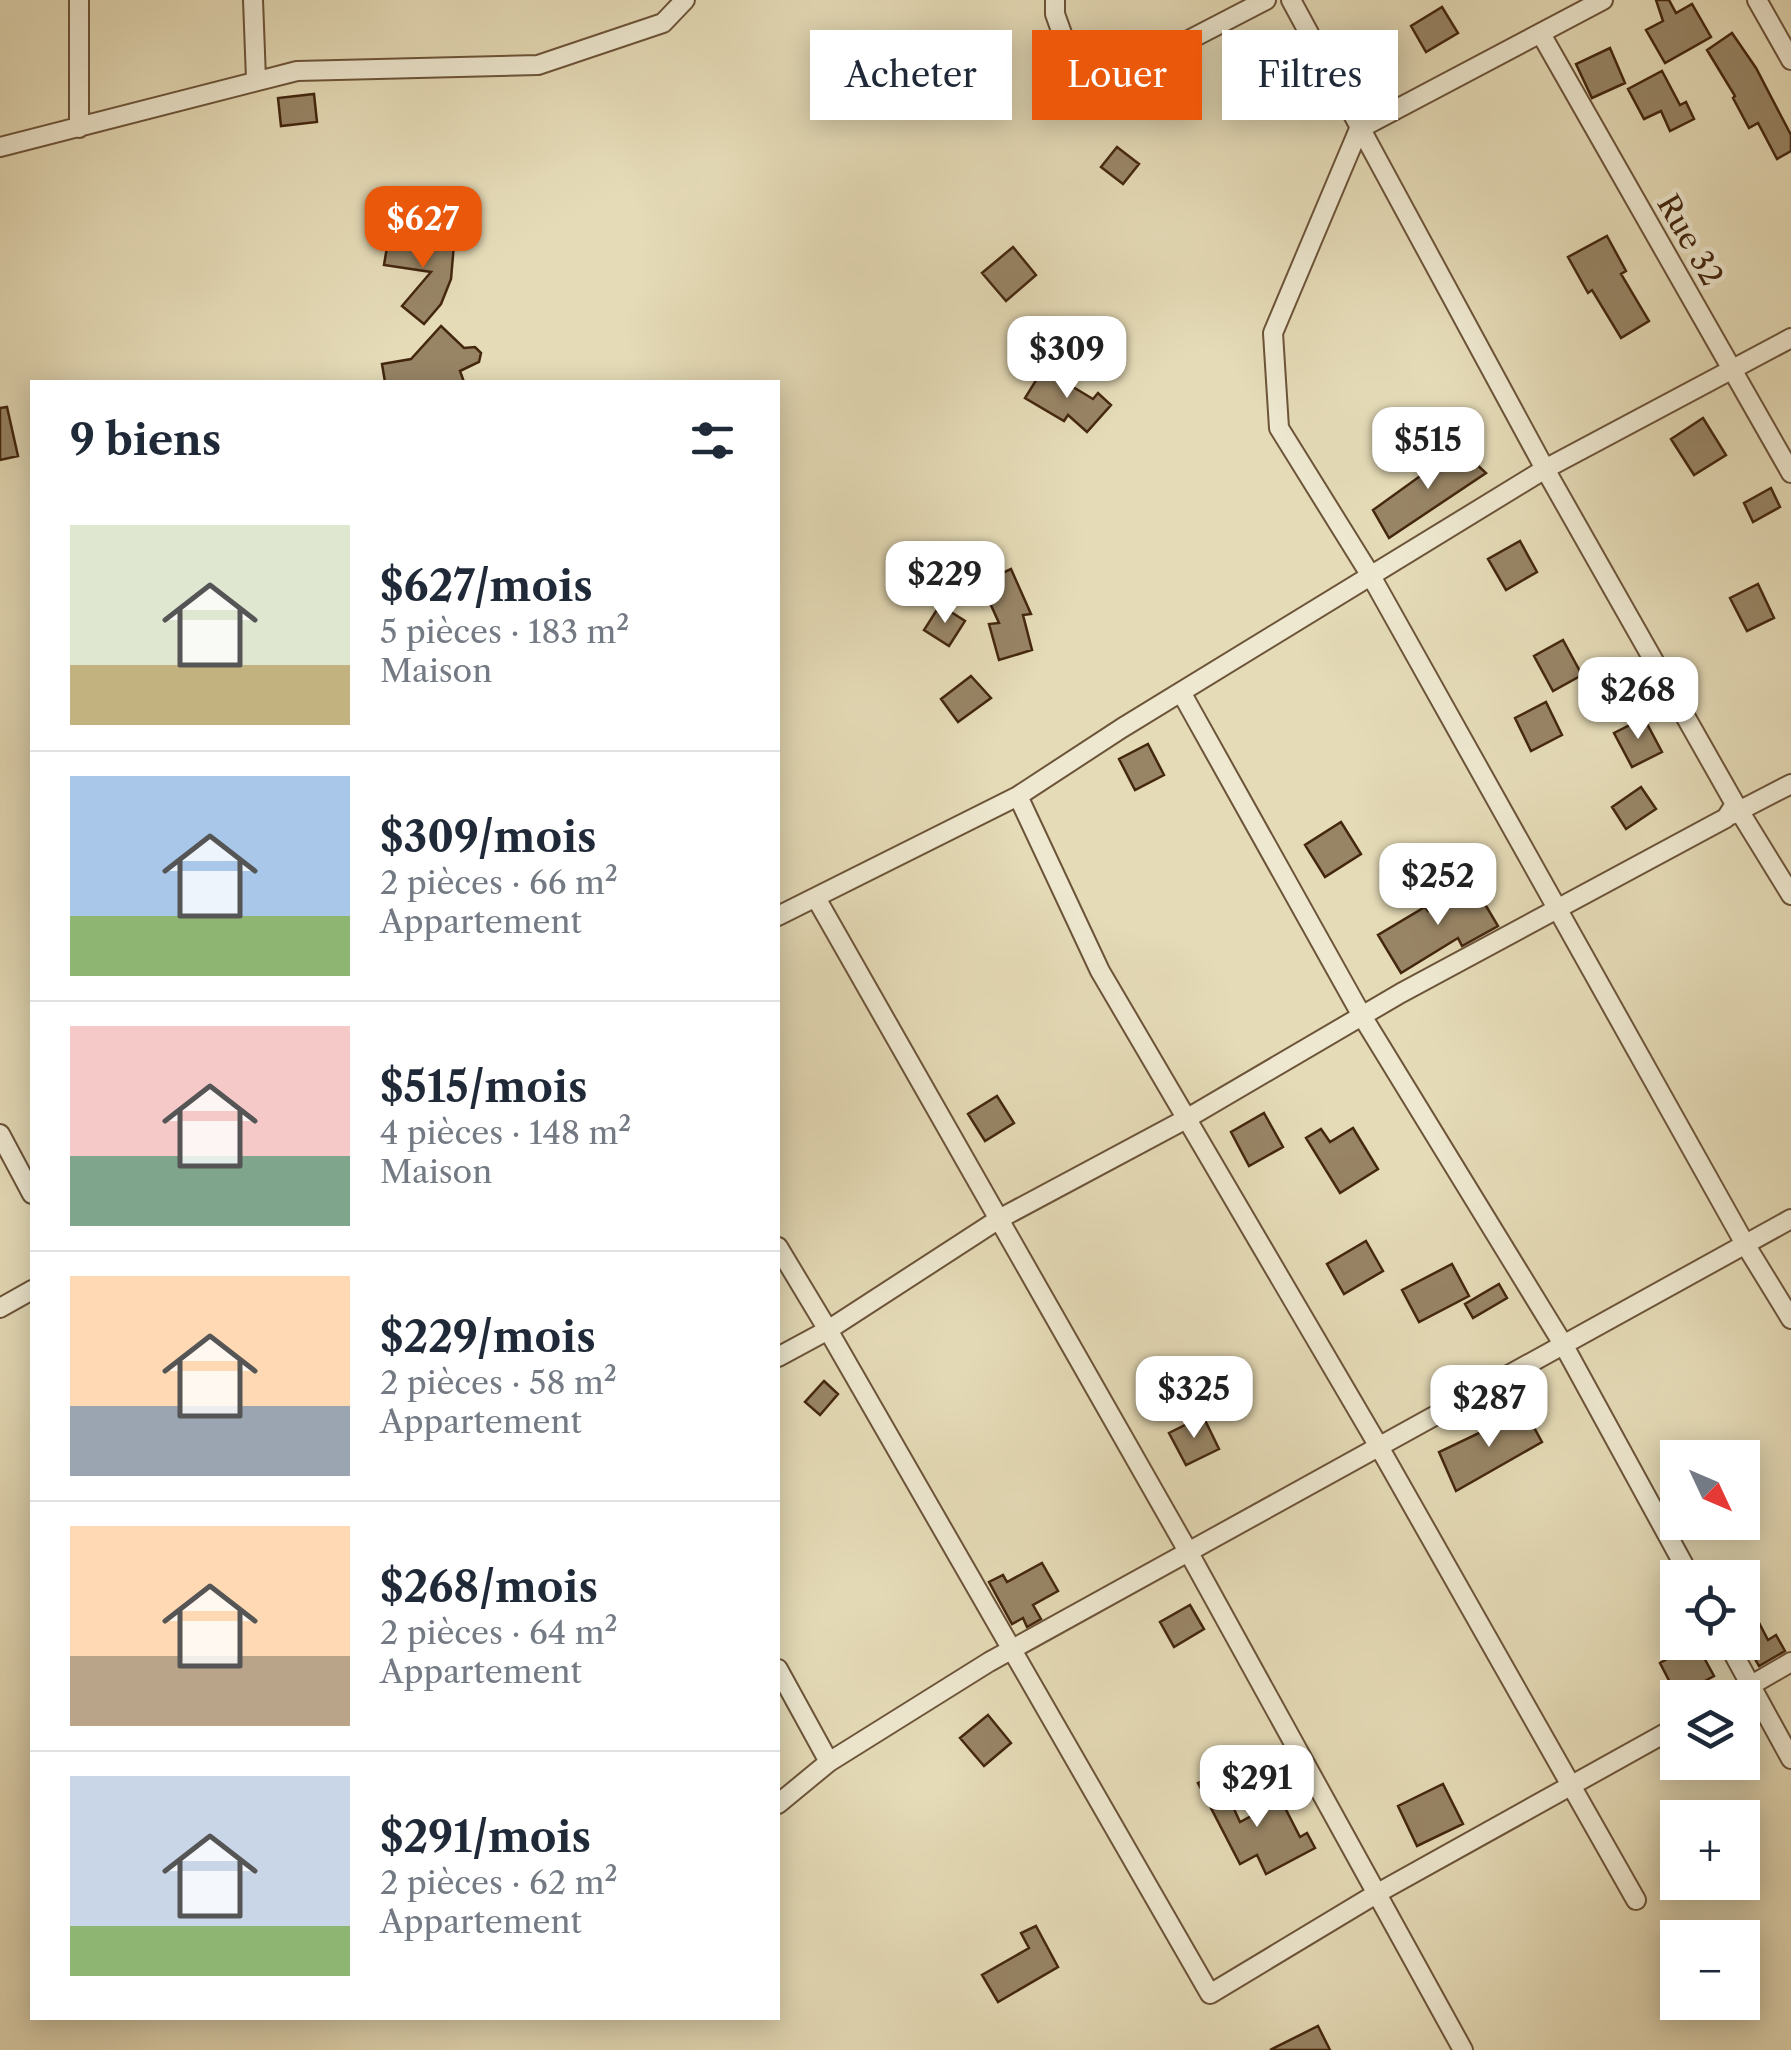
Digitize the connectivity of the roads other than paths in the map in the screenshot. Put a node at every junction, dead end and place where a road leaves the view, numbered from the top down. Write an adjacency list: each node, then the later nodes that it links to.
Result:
1 (79, 0): 12 (street)
2 (253, 0): 11 (street)
3 (685, 0): 11 (street)
4 (1055, 0): 5 (street)
5 (1266, 0)
6 (1291, 0): 13 (street)
7 (1603, 0): 9 (street)
8 (1757, 0): 10 (street)
9 (1542, 34): 13 (street); 16 (street, Rue 32)
10 (1791, 60)
11 (256, 79): 12 (street)
12 (79, 128): 14 (street)
13 (1359, 129): 17 (street); 19 (street)
14 (0, 146)
15 (1791, 338): 16 (street)
16 (1733, 371): 17 (street); 18 (street, Rue 32)
17 (1546, 469): 19 (street); 23 (street)
18 (1791, 474)
19 (1371, 576): 20 (street); 26 (street)
20 (1181, 692): 22 (street); 28 (street)
21 (1791, 784): 23 (street)
22 (1018, 796): 25 (street); 29 (street)
23 (1733, 811): 24 (street); 26 (street)
24 (1791, 895)
25 (816, 898): 27 (street); 33 (street)
26 (1557, 909): 28 (street); 34 (street)
27 (780, 915)
28 (1362, 1016): 29 (street); 40 (street)
29 (1186, 1118): 33 (street); 42 (street)
30 (0, 1134): 31 (street)
31 (30, 1190)
32 (1791, 1219): 34 (street)
33 (999, 1220): 39 (street); 43 (street)
34 (1745, 1244): 38 (street); 40 (street)
35 (780, 1250): 39 (street)
36 (30, 1291): 37 (street)
37 (0, 1308)
38 (1791, 1320)
39 (828, 1330): 41 (street); 45 (street)
40 (1563, 1344): 42 (street); 44 (street)
41 (780, 1355)
42 (1378, 1446): 43 (street); 53 (street)
43 (1189, 1553): 45 (street); 55 (street)
44 (1681, 1560)
45 (1010, 1651): 52 (street); 55 (street)
46 (1791, 1662): 48 (street)
47 (780, 1673): 52 (street)
48 (1760, 1681)
49 (1760, 1702): 51 (street)
50 (1660, 1736): 53 (street)
51 (1791, 1759)
52 (829, 1762): 54 (street)
53 (1570, 1784): 55 (street); 56 (street)
54 (780, 1802)
55 (1376, 1894): 57 (street)
56 (1636, 1900)
57 (1463, 2050)

